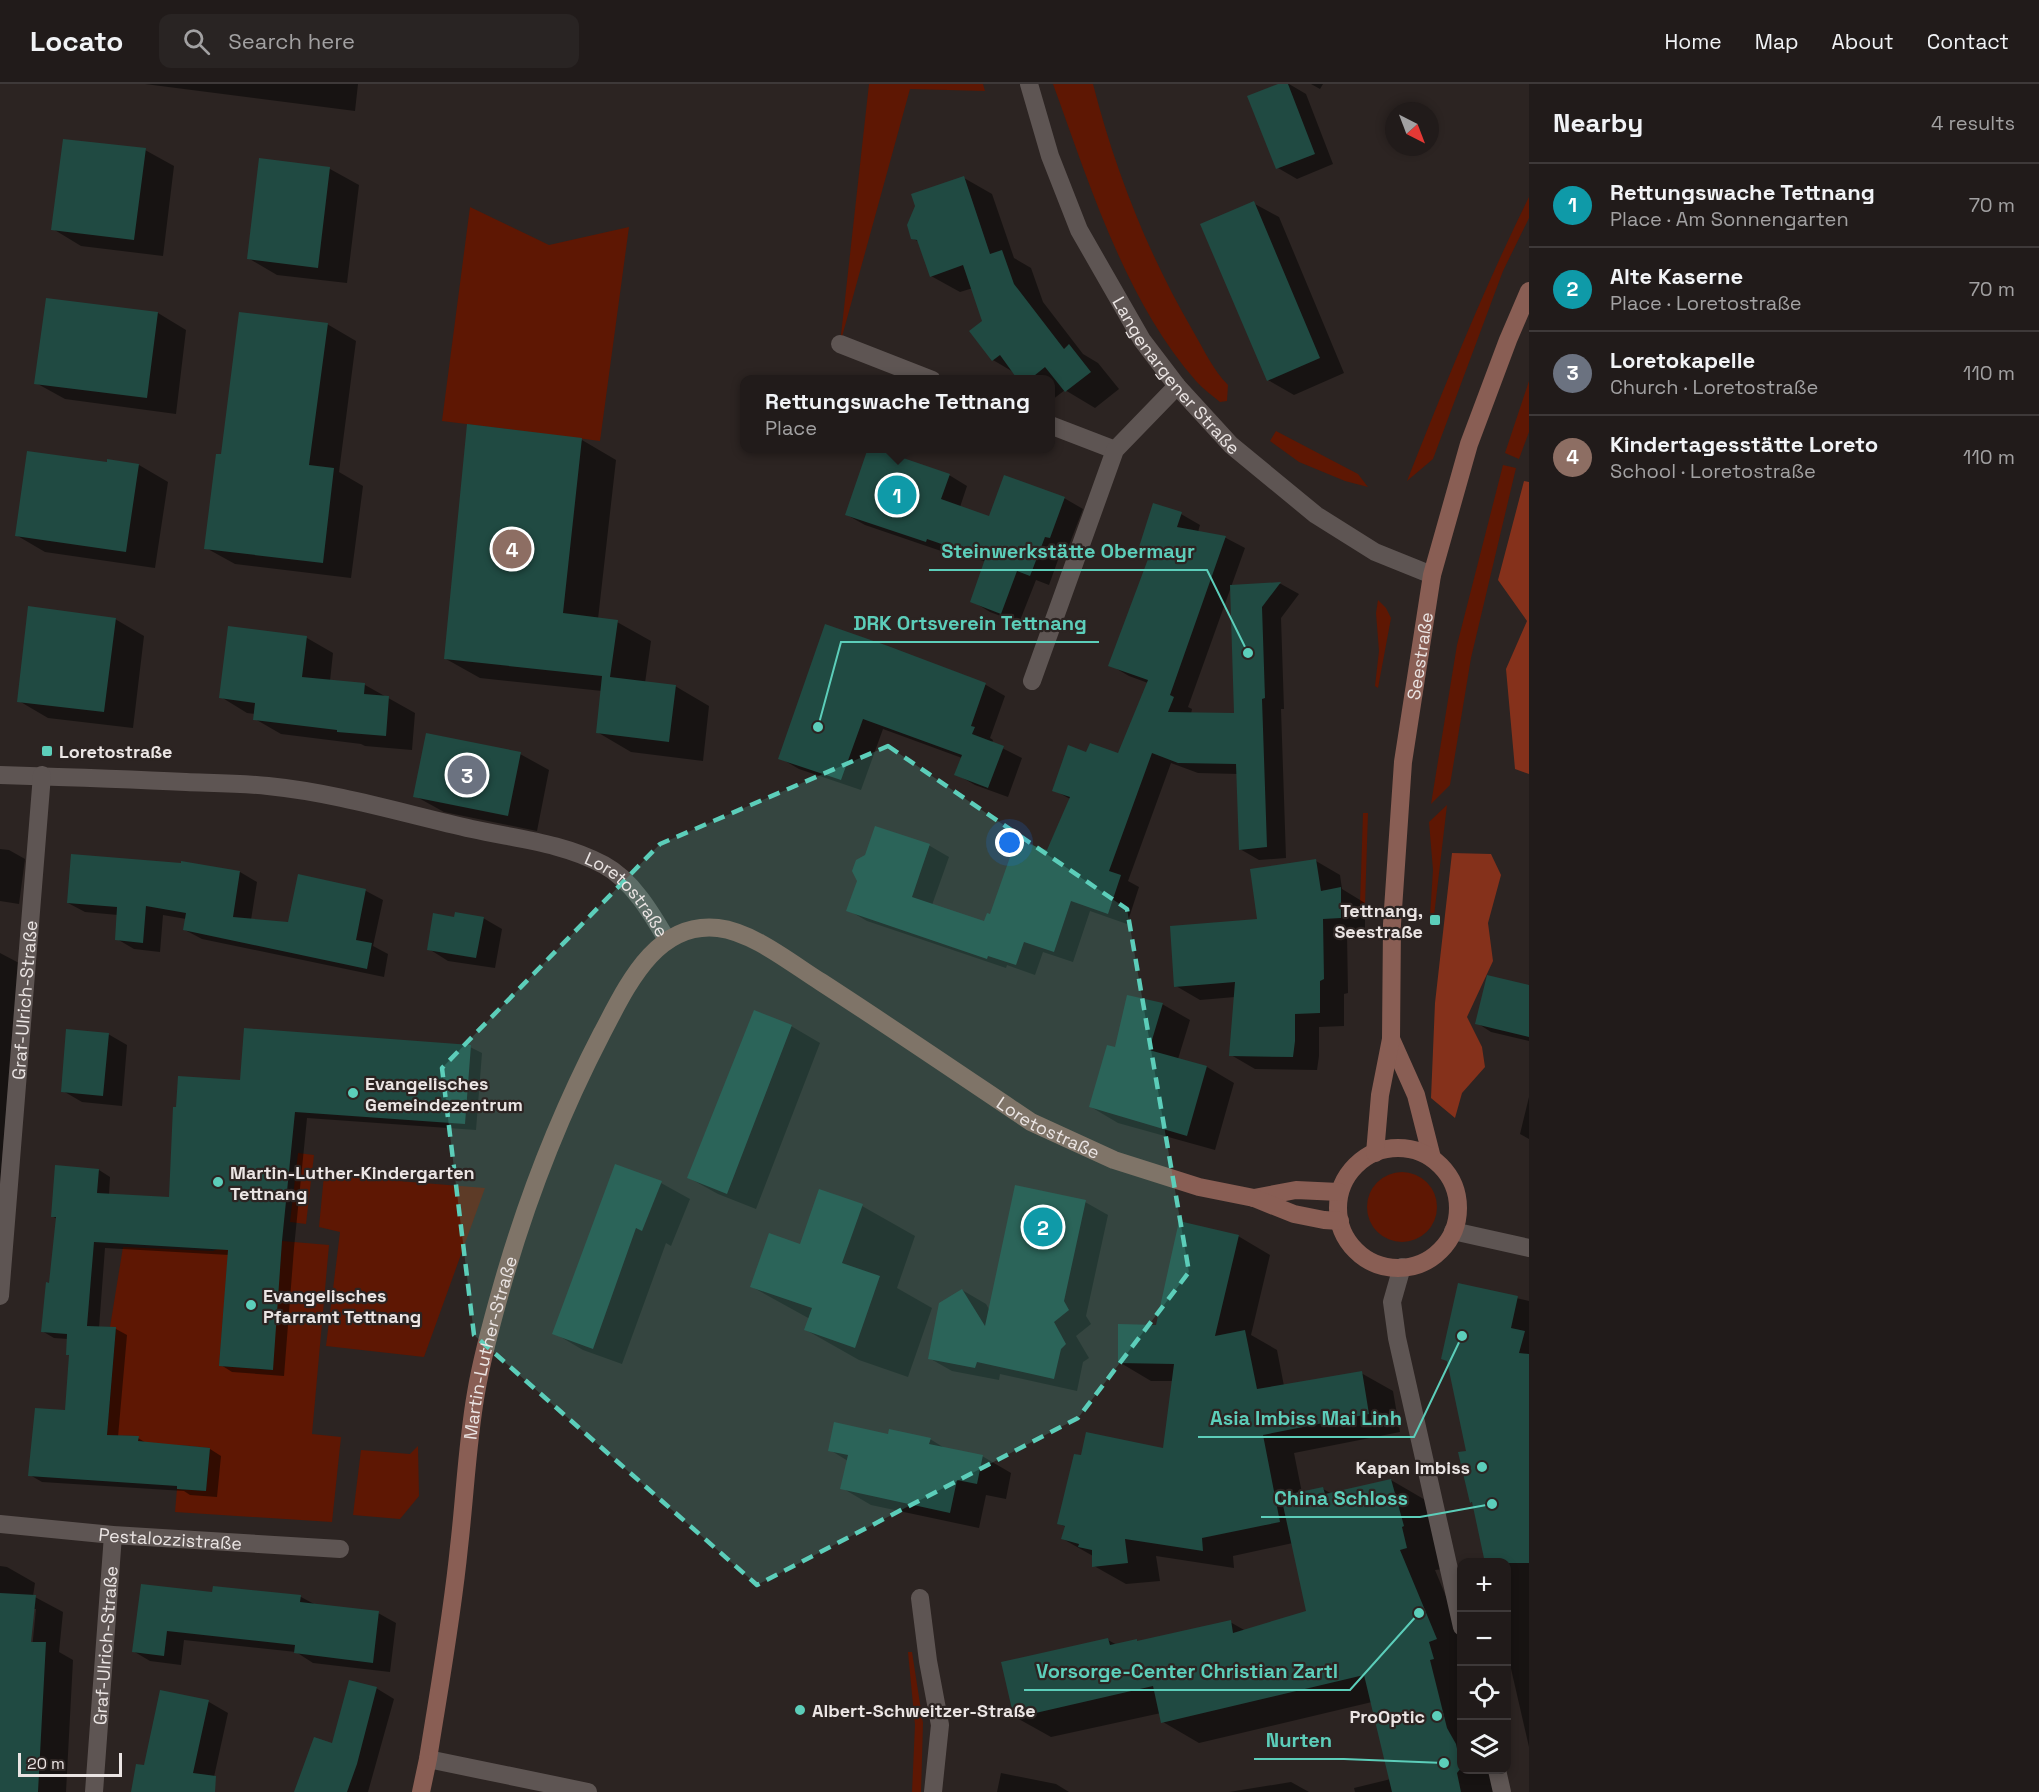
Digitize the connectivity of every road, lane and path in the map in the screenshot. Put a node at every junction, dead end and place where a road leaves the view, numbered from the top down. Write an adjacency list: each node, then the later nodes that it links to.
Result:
1 (1029, 84): 5 (street, Langenargener Straße)
2 (1529, 291): 8 (main road, Seestraße)
3 (840, 344): 4 (street)
4 (919, 375)
5 (1177, 386): 7 (street); 8 (street, Langenargener Straße)
6 (1055, 427): 7 (street)
7 (1115, 450): 9 (street)
8 (1432, 575): 13 (main road, Seestraße)
9 (1032, 681)
10 (0, 775): 11 (street, Loretostraße)
11 (42, 775): 12 (street, Loretostraße); 22 (street, Graf-Ulrich-Straße)
12 (667, 940): 17 (main road, Loretostraße); 28 (main road, Martin-Luther-Straße)
13 (1391, 1039): 14 (main road, Seestraße); 15 (main road, Seestraße)
14 (1375, 1153): 15 (main road); 16 (main road)
15 (1432, 1158): 19 (main road)
16 (1339, 1191): 17 (main road, Loretostraße); 18 (main road)
17 (1254, 1198): 18 (main road, Loretostraße)
18 (1340, 1221): 21 (main road)
19 (1453, 1231): 20 (street); 21 (main road)
20 (1529, 1248)
21 (1402, 1267): 27 (street)
22 (0, 1296)
23 (0, 1524): 24 (street, Pestalozzistraße)
24 (113, 1534): 25 (street, Pestalozzistraße); 30 (street, Graf-Ulrich-Straße)
25 (340, 1549)
26 (920, 1598): 33 (street)
27 (1458, 1612)
28 (428, 1759): 31 (main road, Martin-Luther-Straße); 32 (street)
29 (1498, 1774): 34 (street)
30 (94, 1792)
31 (421, 1792)
32 (588, 1792)
33 (933, 1792)
34 (1502, 1792)

